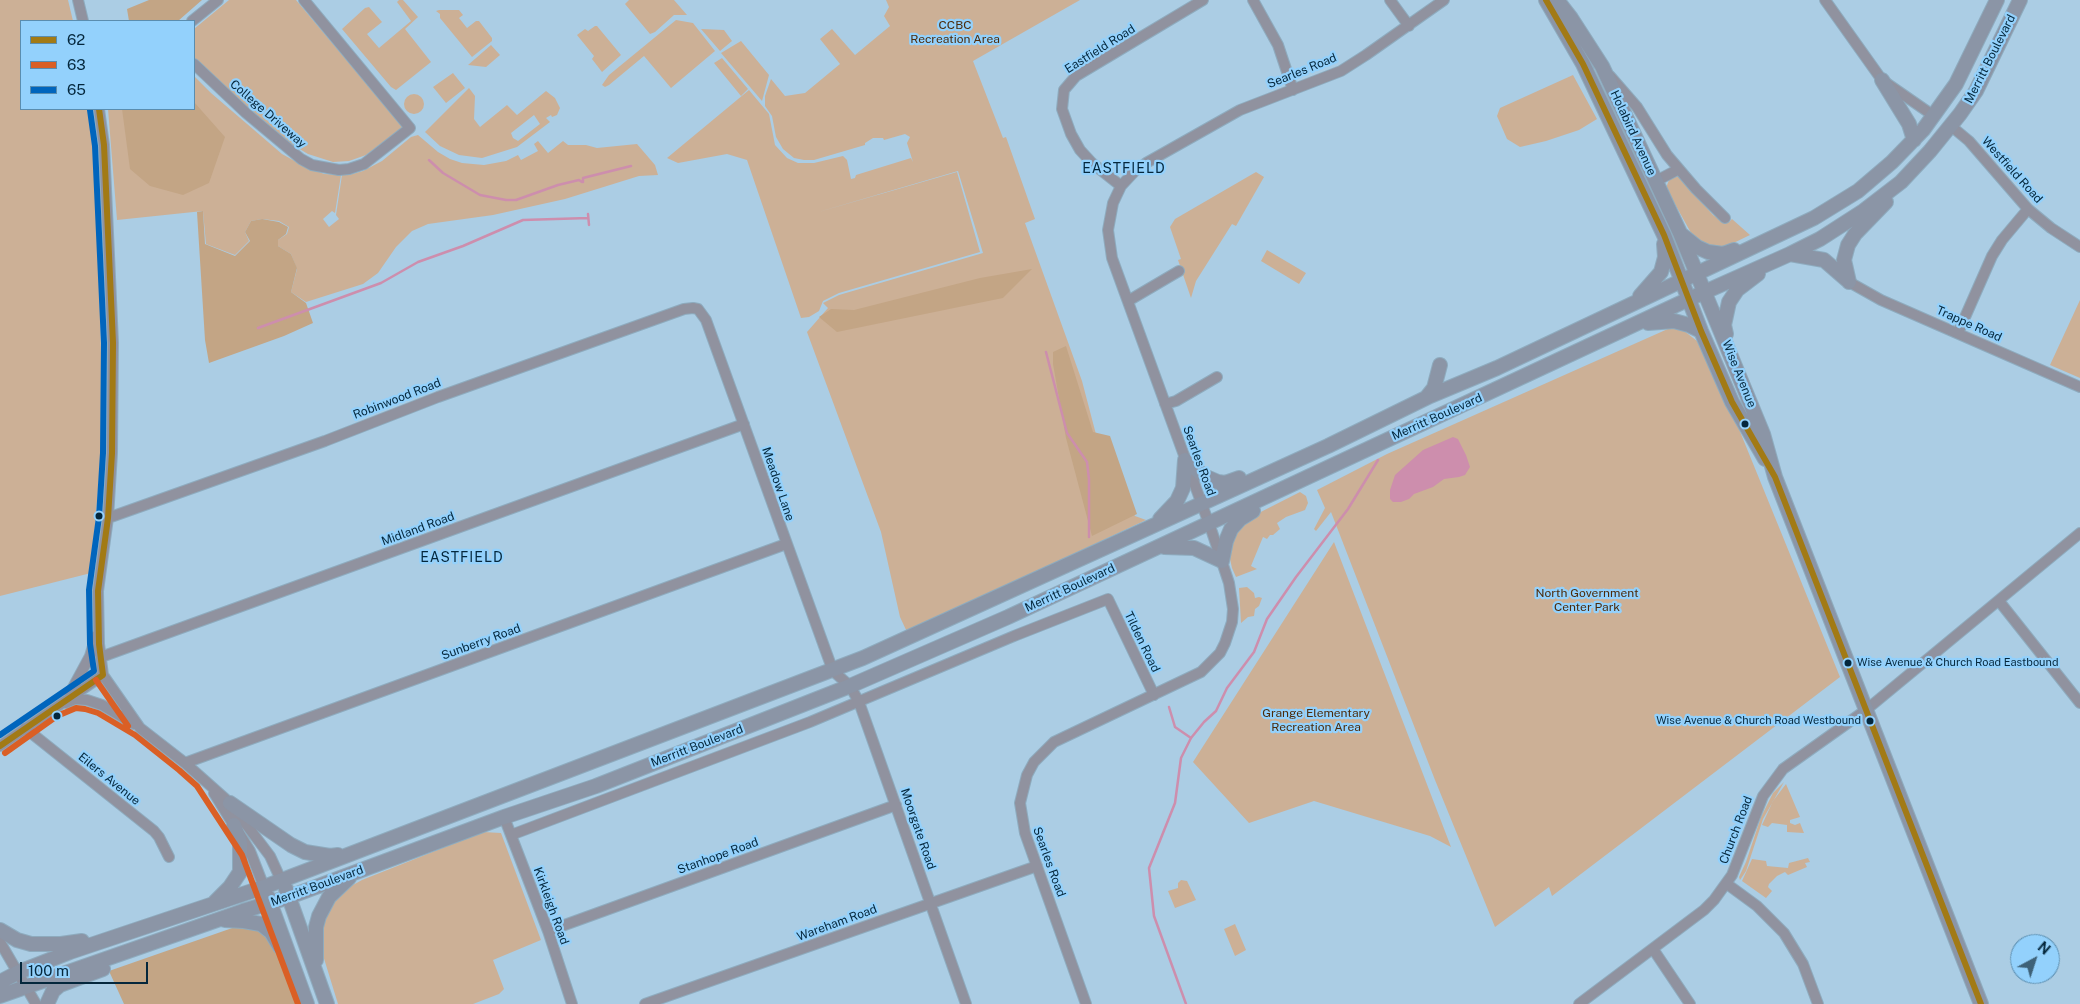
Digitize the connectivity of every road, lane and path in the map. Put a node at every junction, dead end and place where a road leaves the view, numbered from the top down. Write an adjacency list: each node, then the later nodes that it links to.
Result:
1 (78, 0): 13 (street)
2 (218, 0): 14 (street)
3 (304, 0): 17 (street, College Driveway)
4 (1203, 0): 28 (street, Eastfield Road)
5 (1253, 0): 20 (street)
6 (1390, 0): 15 (street)
7 (1444, 0): 15 (street, Searles Road)
8 (1546, 0): 32 (main road, Holabird Avenue)
9 (1557, 0): 18 (main road, Holabird Avenue)
10 (1825, 0): 19 (street)
11 (1997, 0): 16 (main road, Merritt Boulevard)
12 (2020, 0): 23 (main road, Merritt Boulevard)
13 (83, 20)
14 (193, 20)
15 (1409, 26): 20 (street, Searles Road)
16 (1968, 61): 22 (main road, Merritt Boulevard); 23 (main road)
17 (195, 65)
18 (1602, 66): 25 (street); 26 (main road, Holabird Avenue)
19 (1882, 80): 22 (street); 24 (main road)
20 (1293, 90): 28 (street, Searles Road)
21 (100, 110): 61 (street)
22 (1934, 116): 24 (main road, Merritt Boulevard); 27 (main road)
23 (1951, 126): 27 (main road, Merritt Boulevard); 29 (street, Westfield Road)
24 (1914, 140): 33 (main road, Merritt Boulevard)
25 (1679, 169): 26 (street); 30 (street)
26 (1656, 182): 31 (main road, Holabird Avenue)
27 (1901, 182): 35 (main road, Merritt Boulevard); 40 (main road)
28 (1121, 186): 43 (street, Searles Road)
29 (2028, 209): 34 (street, Westfield Road); 48 (street)
30 (1725, 218)
31 (1680, 233): 33 (main road); 38 (main road, Holabird Avenue)
32 (1664, 236): 39 (main road, Holabird Avenue); 44 (main road)
33 (1768, 240): 38 (main road, Merritt Boulevard)
34 (2080, 247)
35 (1790, 254): 36 (main road, Merritt Boulevard); 40 (main road)
36 (1774, 261): 41 (main road, Merritt Boulevard); 49 (main road)
37 (1179, 271): 43 (street)
38 (1697, 273): 39 (main road, Merritt Boulevard); 41 (main road, Wise Avenue)
39 (1681, 281): 42 (main road, Holabird Avenue); 44 (main road, Merritt Boulevard)
40 (1850, 282): 48 (street, Trappe Road)
41 (1704, 292): 42 (main road, Merritt Boulevard); 49 (main road, Wise Avenue)
42 (1689, 299): 46 (main road, Merritt Boulevard); 47 (main road, Wise Avenue)
43 (1128, 301): 54 (street, Searles Road)
44 (1633, 303): 53 (main road, Merritt Boulevard)
45 (696, 309): 55 (street, Meadow Lane); 61 (street, Robinwood Road)
46 (1635, 325): 47 (main road); 59 (main road, Merritt Boulevard)
47 (1701, 331): 58 (main road, Wise Avenue)
48 (1958, 333): 52 (street, Trappe Road)
49 (1731, 357): 58 (main road, Wise Avenue)
50 (1440, 365): 53 (main road)
51 (1217, 377): 54 (street)
52 (2080, 387)
53 (1426, 398): 56 (main road, Merritt Boulevard)
54 (1165, 404): 57 (street, Searles Road)
55 (744, 424): 65 (street, Meadow Lane); 71 (street, Midland Road)
56 (1328, 446): 57 (main road); 60 (main road, Merritt Boulevard)
57 (1185, 460): 60 (street, Searles Road); 63 (main road)
58 (1775, 477): 80 (main road, Wise Avenue)
59 (1285, 488): 62 (main road, Merritt Boulevard); 67 (main road)
60 (1201, 503): 62 (street, Searles Road); 63 (main road, Merritt Boulevard)
61 (108, 518): 70 (street)
62 (1209, 524): 66 (main road, Merritt Boulevard); 67 (street, Searles Road)
63 (1151, 527): 72 (main road, Merritt Boulevard)
64 (2080, 533): 69 (street, Church Road)
65 (786, 544): 72 (street, Meadow Lane); 84 (street, Sunberry Road)
66 (1159, 546): 67 (main road); 74 (main road, Merritt Boulevard)
67 (1222, 561): 75 (street, Searles Road)
68 (1108, 599): 75 (street, Tilden Road); 77 (street, Merritt Boulevard)
69 (1999, 601): 78 (street); 80 (street, Church Road)
70 (98, 629): 71 (street); 76 (street)
71 (101, 657): 73 (street)
72 (833, 671): 74 (street, Moorgate Road); 91 (main road, Merritt Boulevard)
73 (103, 675): 76 (street); 82 (street)
74 (850, 686): 77 (street, Moorgate Road); 88 (main road, Merritt Boulevard)
75 (1154, 695): 93 (street, Searles Road)
76 (67, 698): 79 (street)
77 (859, 702): 87 (street, Moorgate Road); 90 (street, Merritt Boulevard)
78 (2080, 703)
79 (53, 708): 81 (street); 82 (street)
80 (1866, 710): 96 (street, Church Road); 127 (main road, Wise Avenue)
81 (25, 728): 83 (street); 92 (street, Eilers Avenue)
82 (140, 728): 84 (street)
83 (0, 746)
84 (185, 763): 85 (street)
85 (204, 780): 86 (street); 89 (street)
86 (230, 803): 91 (main road); 95 (street)
87 (896, 805): 101 (street, Moorgate Road); 105 (street, Stanhope Road)
88 (504, 817): 90 (street, Kirkleigh Road); 94 (main road, Merritt Boulevard)
89 (234, 826): 97 (street); 99 (main road)
90 (511, 835): 105 (street, Kirkleigh Road)
91 (354, 852): 95 (main road, Merritt Boulevard)
92 (169, 857)
93 (1037, 866): 101 (street, Wareham Road); 123 (street, Searles Road)
94 (356, 872): 98 (main road, Merritt Boulevard); 112 (main road)
95 (281, 880): 97 (main road, Merritt Boulevard); 98 (main road)
96 (1727, 884): 108 (street, Church Road); 126 (street)
97 (264, 887): 99 (main road, Merritt Boulevard); 100 (main road)
98 (289, 897): 100 (main road, Merritt Boulevard); 112 (main road)
99 (214, 903): 103 (main road, Merritt Boulevard)
100 (271, 903): 102 (main road, Merritt Boulevard); 111 (main road)
101 (930, 903): 116 (street, Moorgate Road); 122 (street, Wareham Road)
102 (217, 920): 109 (main road, Merritt Boulevard); 111 (main road)
103 (146, 925): 106 (main road, Merritt Boulevard); 114 (main road)
104 (0, 930): 106 (main road)
105 (548, 931): 121 (street, Kirkleigh Road)
106 (107, 938): 110 (main road, Merritt Boulevard)
107 (0, 942): 110 (street)
108 (1653, 949): 124 (street, Church Road); 125 (street)
109 (136, 950): 114 (main road, Merritt Boulevard); 118 (main road)
110 (19, 972): 113 (main road, Merritt Boulevard); 114 (street)
111 (296, 972): 119 (main road)
112 (316, 973): 120 (main road)
113 (0, 982)
114 (28, 987): 115 (main road, Merritt Boulevard); 117 (street)
115 (0, 996)
116 (963, 1003)
117 (36, 1004)
118 (47, 1004)
119 (307, 1004)
120 (328, 1004)
121 (572, 1004)
122 (644, 1004)
123 (1086, 1004)
124 (1579, 1004)
125 (1690, 1004)
126 (1818, 1004)
127 (1981, 1004)

